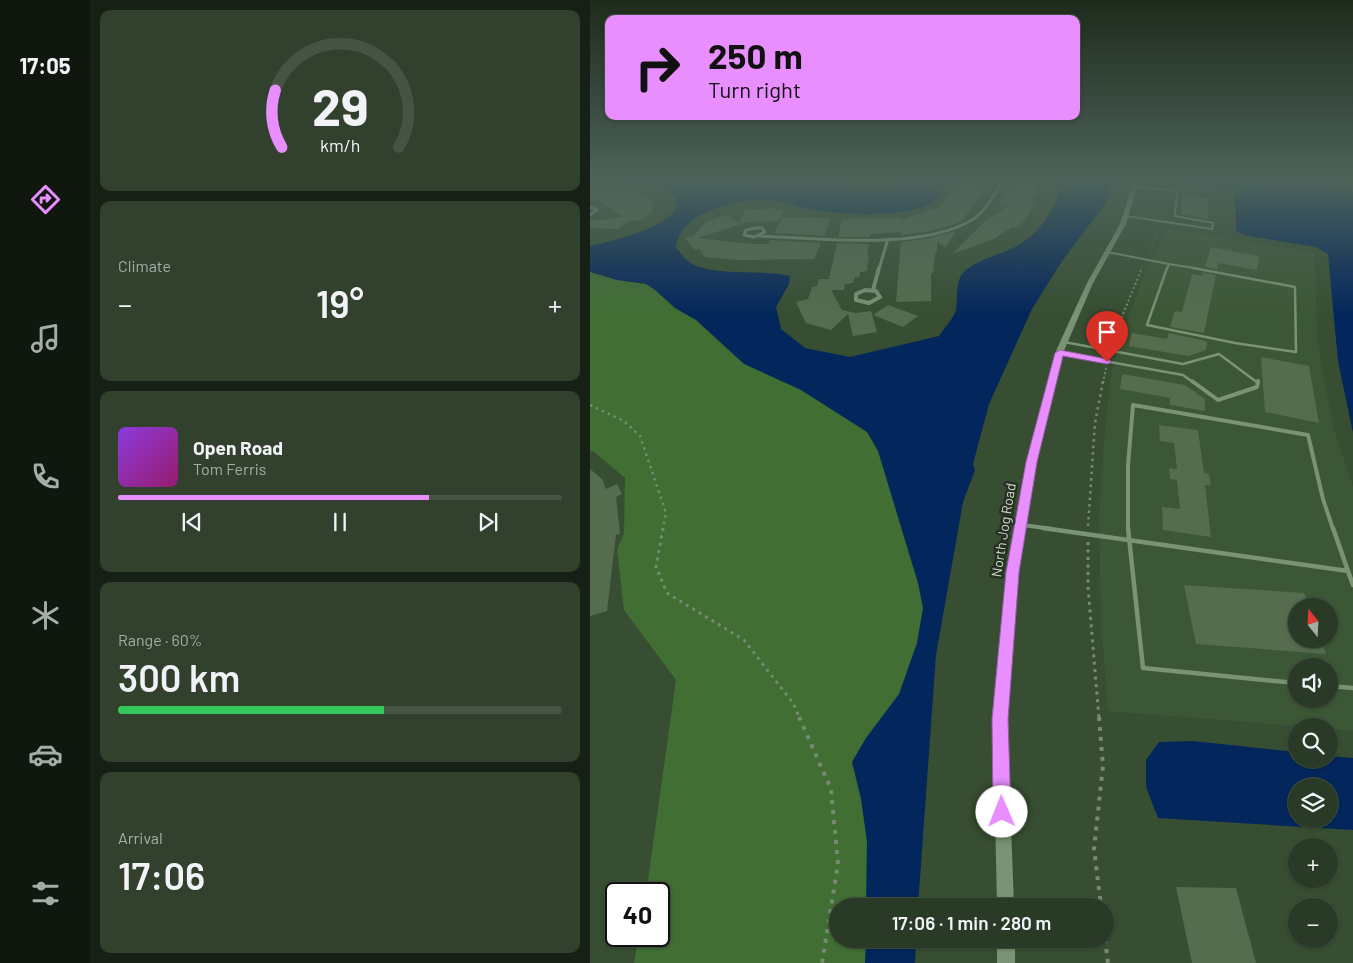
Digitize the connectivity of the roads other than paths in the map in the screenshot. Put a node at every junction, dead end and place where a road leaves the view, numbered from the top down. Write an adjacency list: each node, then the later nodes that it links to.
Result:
1 (958, 226): 6 (street)
2 (1121, 226): 7 (street, North Jog Road)
3 (1192, 226): 4 (lane)
4 (1213, 226)
5 (758, 236): 5 (street); 6 (street)
6 (888, 239): 9 (street)
7 (1107, 252): 8 (lane); 10 (street, North Jog Road)
8 (1169, 264): 8 (lane)
9 (873, 290): 9 (street)
10 (1064, 342): 11 (street, North Jog Road); 12 (lane)
11 (1060, 353): 13 (lane); 14 (street, North Jog Road)
12 (1183, 364): 13 (lane); 13 (lane)
13 (1183, 375)
14 (1020, 525): 15 (lane); 21 (street, North Jog Road)
15 (1128, 540): 16 (lane); 16 (lane); 18 (lane)
16 (1348, 571): 17 (lane)
17 (1353, 585)
18 (1288, 682)
19 (1338, 687): 20 (lane)
20 (1353, 688)
21 (1005, 898)
22 (1006, 948): 23 (street)
23 (1006, 963)

